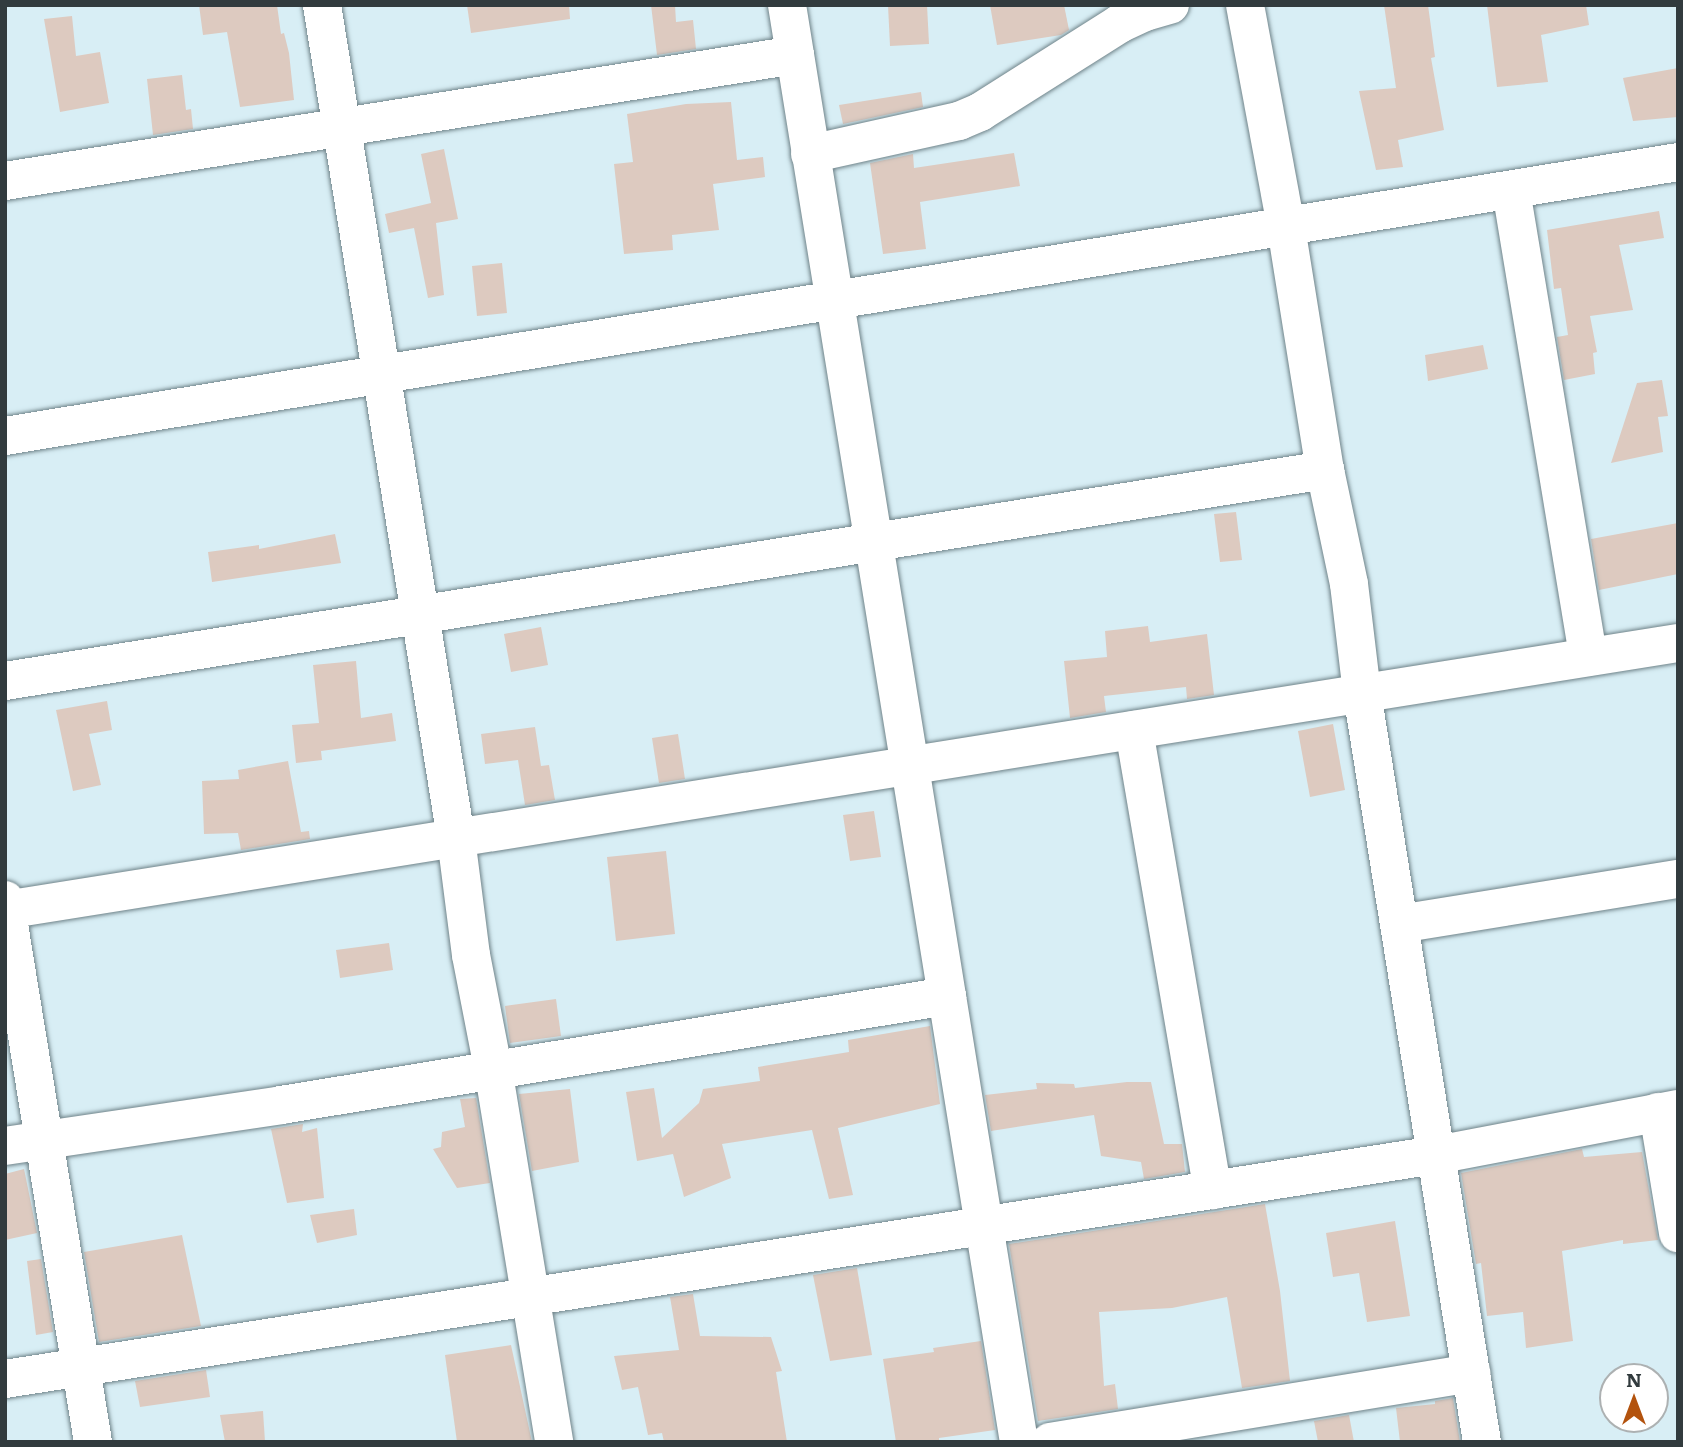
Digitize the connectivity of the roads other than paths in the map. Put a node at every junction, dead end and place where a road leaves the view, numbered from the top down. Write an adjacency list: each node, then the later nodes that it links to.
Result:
1 (322, 5): 6 (street)
2 (787, 5): 5 (street)
3 (1170, 5): 7 (street)
4 (1245, 5): 11 (street)
5 (794, 55): 6 (street); 7 (street)
6 (342, 127): 9 (street); 13 (street)
7 (810, 153): 12 (street)
8 (1678, 163): 10 (street)
9 (5, 181)
10 (1511, 190): 11 (street); 19 (street)
11 (1286, 227): 12 (street); 15 (street)
12 (835, 301): 13 (street); 16 (street)
13 (382, 375): 14 (street); 17 (street)
14 (5, 436)
15 (1325, 470): 16 (street); 21 (street)
16 (873, 543): 17 (street); 23 (street)
17 (421, 615): 20 (street); 24 (street)
18 (1678, 643): 19 (street)
19 (1588, 657): 21 (street)
20 (5, 681)
21 (1362, 693): 22 (street); 27 (street)
22 (1134, 730): 23 (street); 34 (street)
23 (910, 766): 24 (street); 28 (street)
24 (456, 838): 26 (street); 29 (street)
25 (1678, 879): 27 (street)
26 (6, 906): 31 (street)
27 (1399, 923): 33 (street)
28 (947, 996): 29 (street); 35 (street)
29 (494, 1068): 31 (street); 37 (street)
30 (1668, 1111): 33 (street); 36 (street)
31 (44, 1140): 32 (street); 38 (street)
32 (5, 1146)
33 (1436, 1155): 34 (street); 39 (street)
34 (1213, 1190): 35 (street)
35 (984, 1226): 37 (street); 43 (street)
36 (1678, 1233)
37 (530, 1297): 38 (street); 42 (street)
38 (81, 1367): 40 (street); 41 (street)
39 (1471, 1373): 44 (street); 45 (street)
40 (5, 1379)
41 (93, 1442)
42 (554, 1442)
43 (1019, 1442)
44 (1050, 1442)
45 (1482, 1442)

